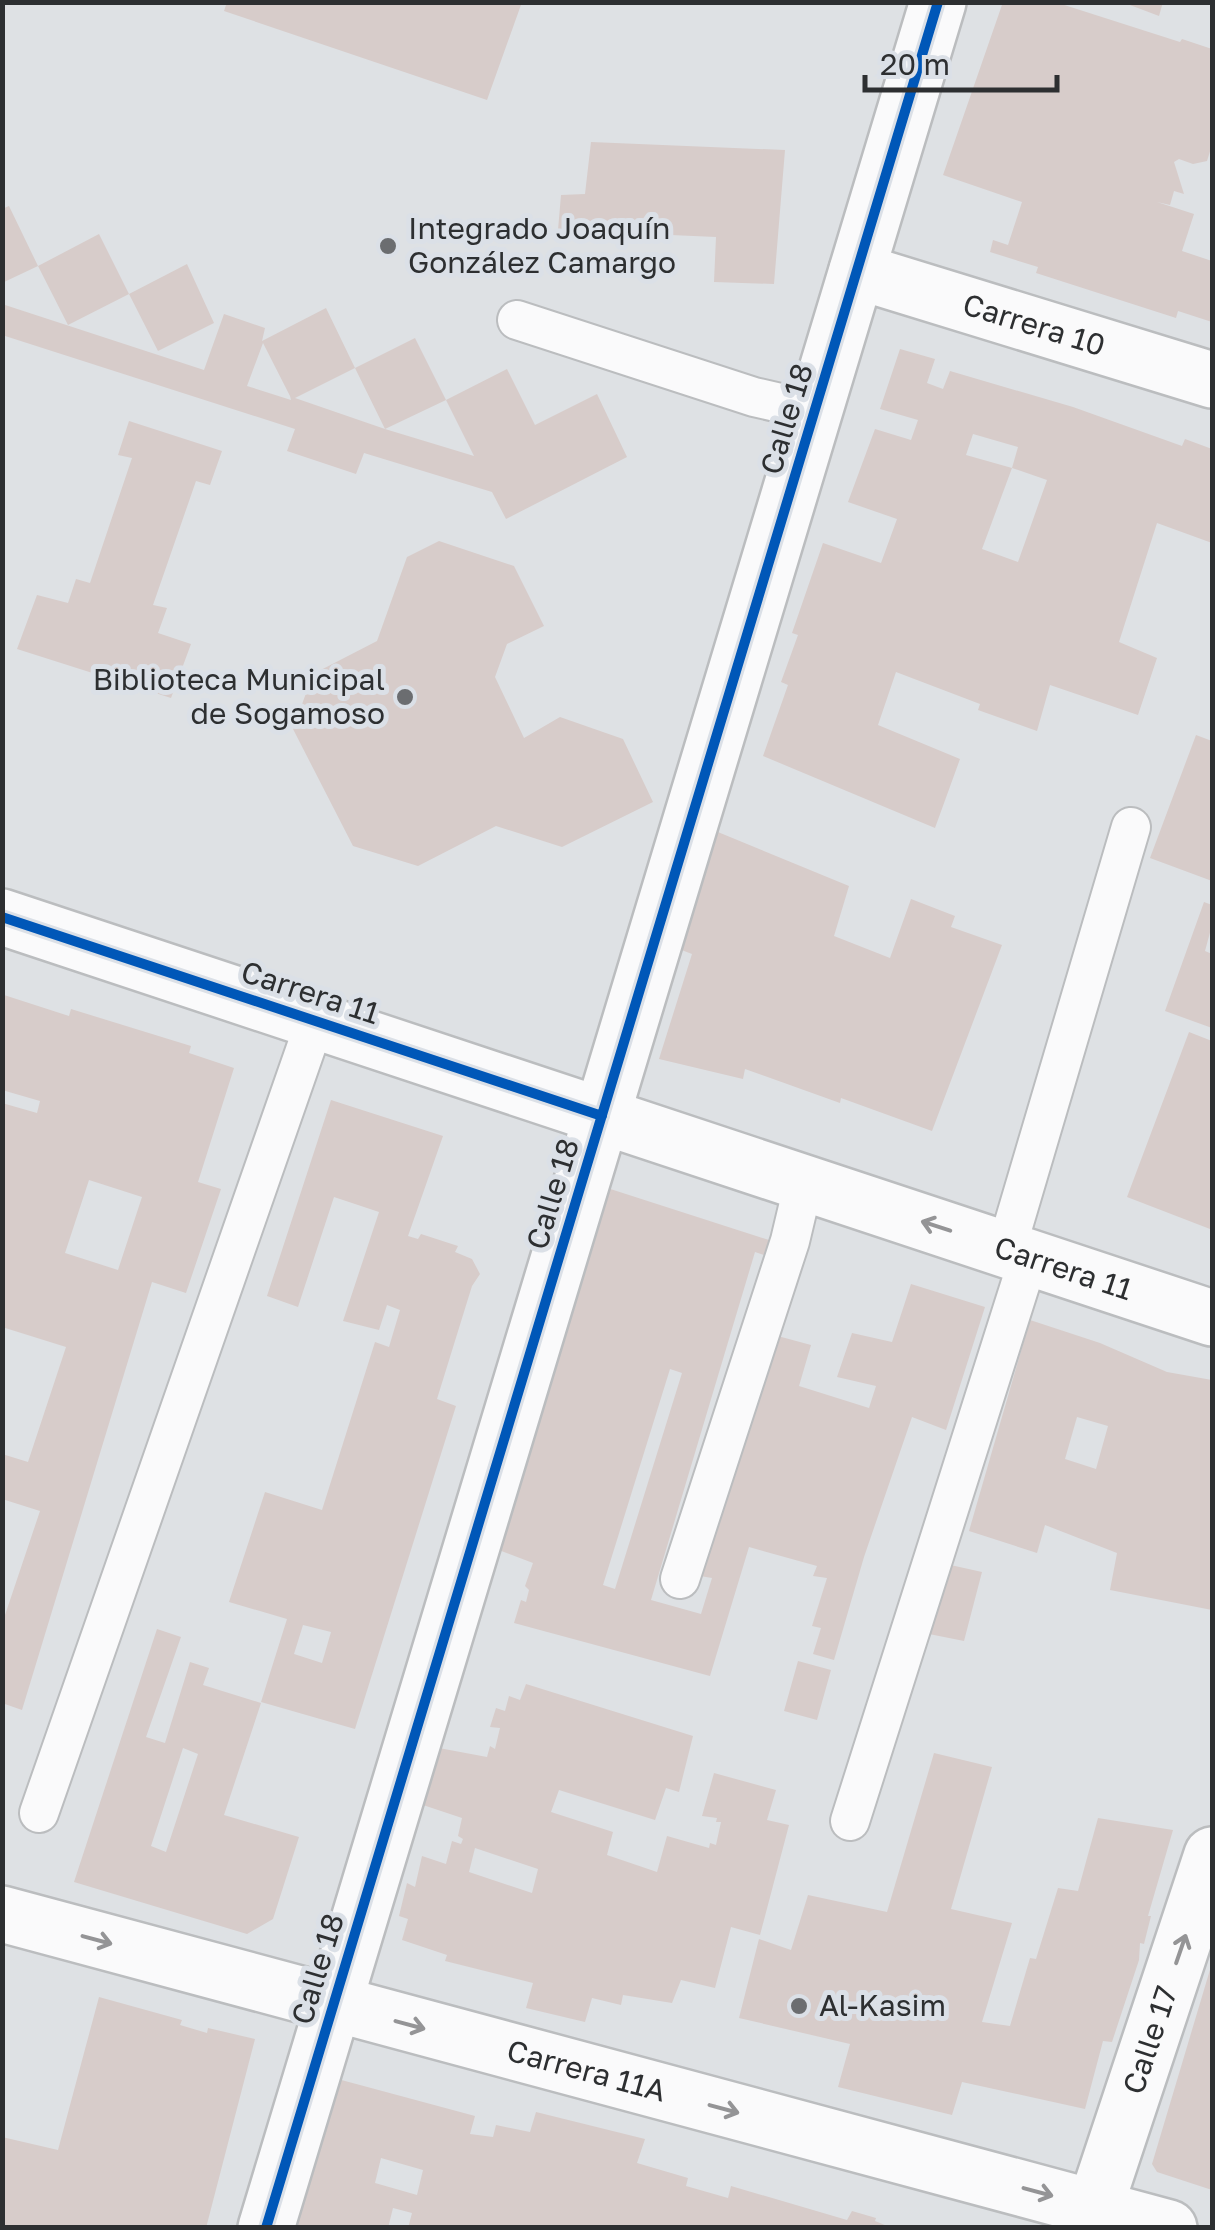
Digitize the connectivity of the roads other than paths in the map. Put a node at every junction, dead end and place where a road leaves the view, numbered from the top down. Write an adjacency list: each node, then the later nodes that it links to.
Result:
1 (938, 2): 2 (street, Calle 18)
2 (858, 271): 4 (street, Carrera 10); 5 (street, Calle 18)
3 (517, 320): 5 (lane)
4 (1212, 380)
5 (815, 410): 9 (street, Calle 18)
6 (1131, 827): 11 (lane)
7 (2, 918): 8 (street, Carrera 11)
8 (316, 1022): 9 (street, Carrera 11); 14 (lane)
9 (602, 1116): 10 (street, Carrera 11); 18 (street, Calle 18)
10 (804, 1182): 11 (street, Carrera 11, one-way to 10); 13 (lane)
11 (1018, 1254): 12 (street, Carrera 11); 15 (lane)
12 (1212, 1318)
13 (680, 1579)
14 (39, 1813)
15 (850, 1821)
16 (1212, 1855): 19 (street, Calle 17, one-way to 16)
17 (2, 1914): 18 (street, Carrera 11A, one-way to 18)
18 (334, 2004): 19 (street, Carrera 11A, one-way to 19); 20 (street, Calle 18)
19 (1091, 2217): 21 (street, Carrera 11A)
20 (266, 2228)
21 (1169, 2228)

